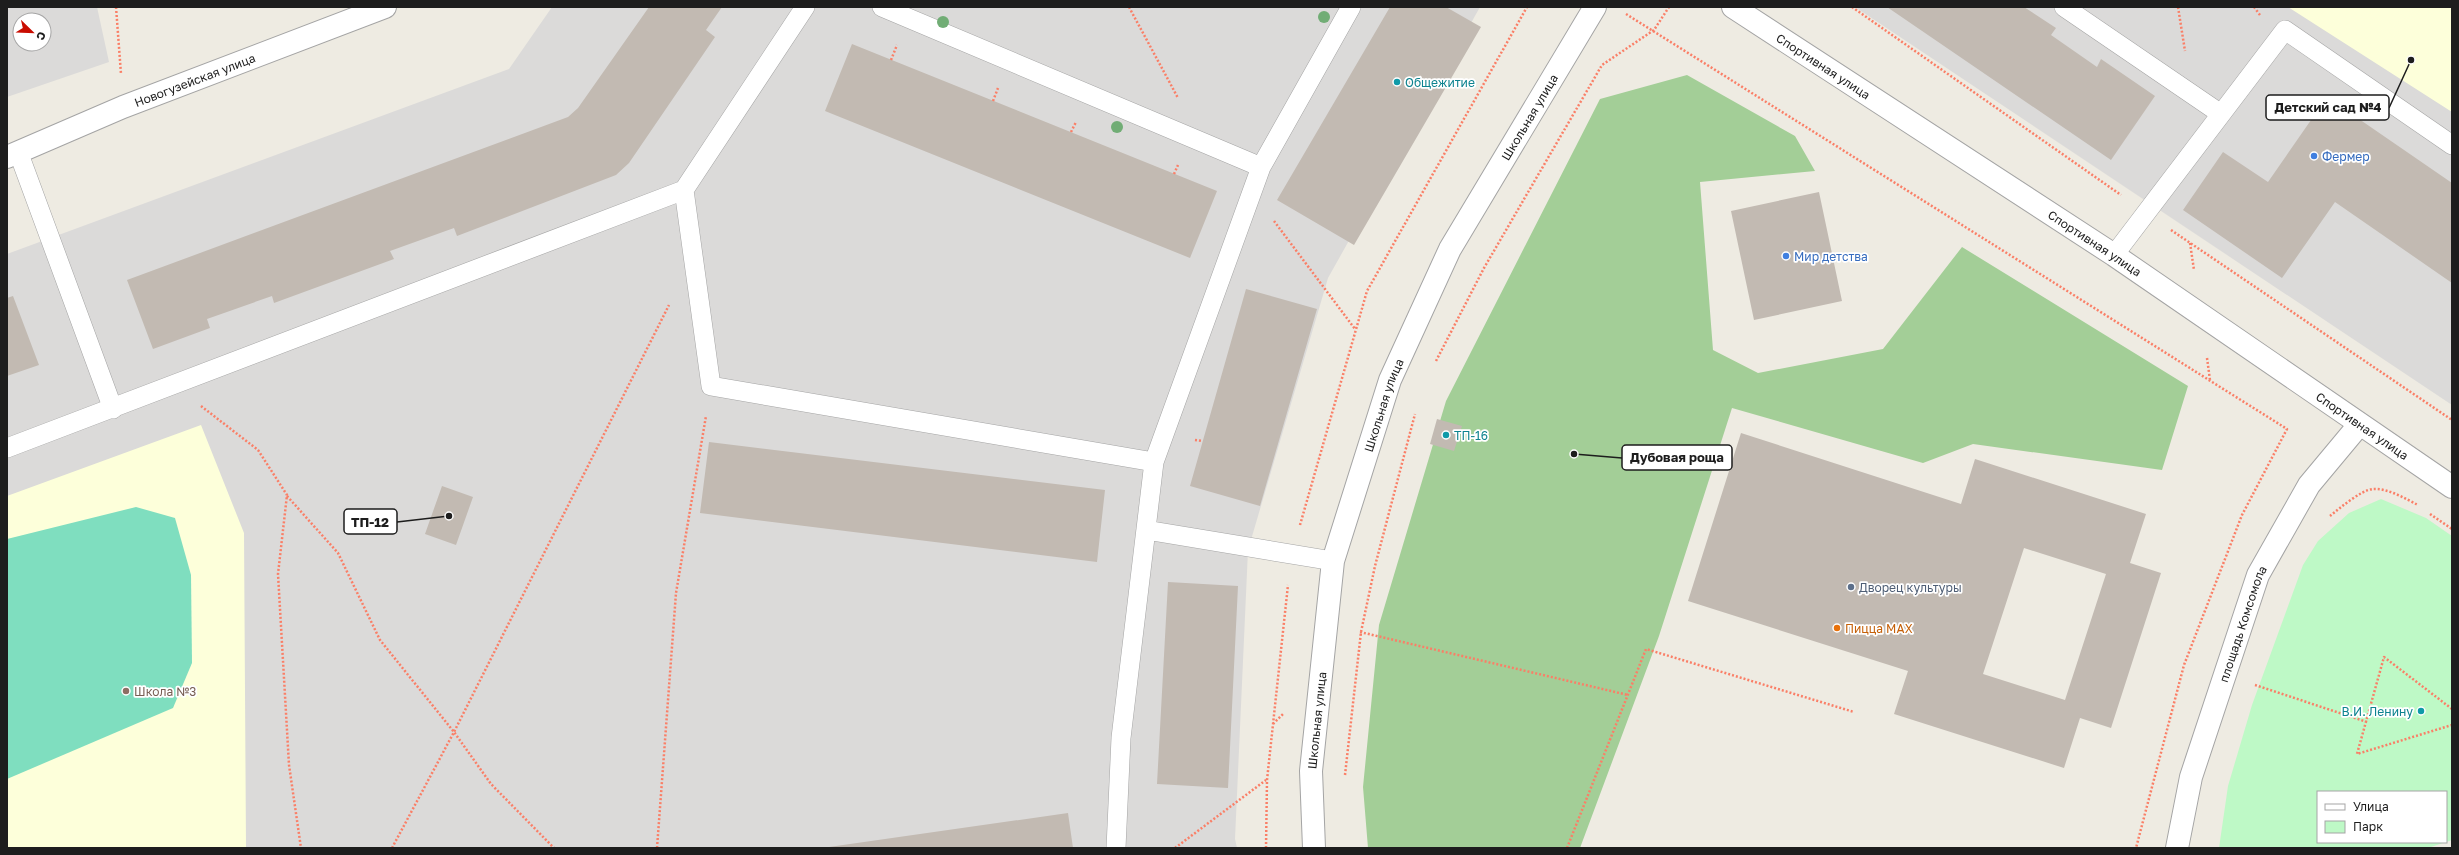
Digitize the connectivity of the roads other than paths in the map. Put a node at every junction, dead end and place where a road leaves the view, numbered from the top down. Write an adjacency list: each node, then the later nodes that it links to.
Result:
1 (385, 7): 10 (street, Новогузейская улица)
2 (805, 7): 12 (lane)
3 (882, 7): 11 (lane)
4 (1351, 7): 11 (lane)
5 (1595, 7): 20 (street, Школьная улица)
6 (1734, 7): 13 (street, Спортивная улица)
7 (2064, 7): 8 (lane)
8 (2221, 114): 9 (lane); 13 (lane)
9 (2452, 145)
10 (13, 156): 14 (lane)
11 (1261, 167): 17 (lane)
12 (684, 190): 14 (lane); 17 (lane)
13 (2114, 255): 15 (street, Спортивная улица)
14 (113, 408): 16 (lane)
15 (2360, 424): 18 (street, Спортивная улица); 23 (street, площадь Комсомола)
16 (7, 448)
17 (1154, 462): 19 (lane)
18 (2452, 487)
19 (1146, 530): 20 (lane); 21 (lane)
20 (1333, 561): 22 (street, Школьная улица)
21 (1116, 848)
22 (1314, 848)
23 (2177, 848)

